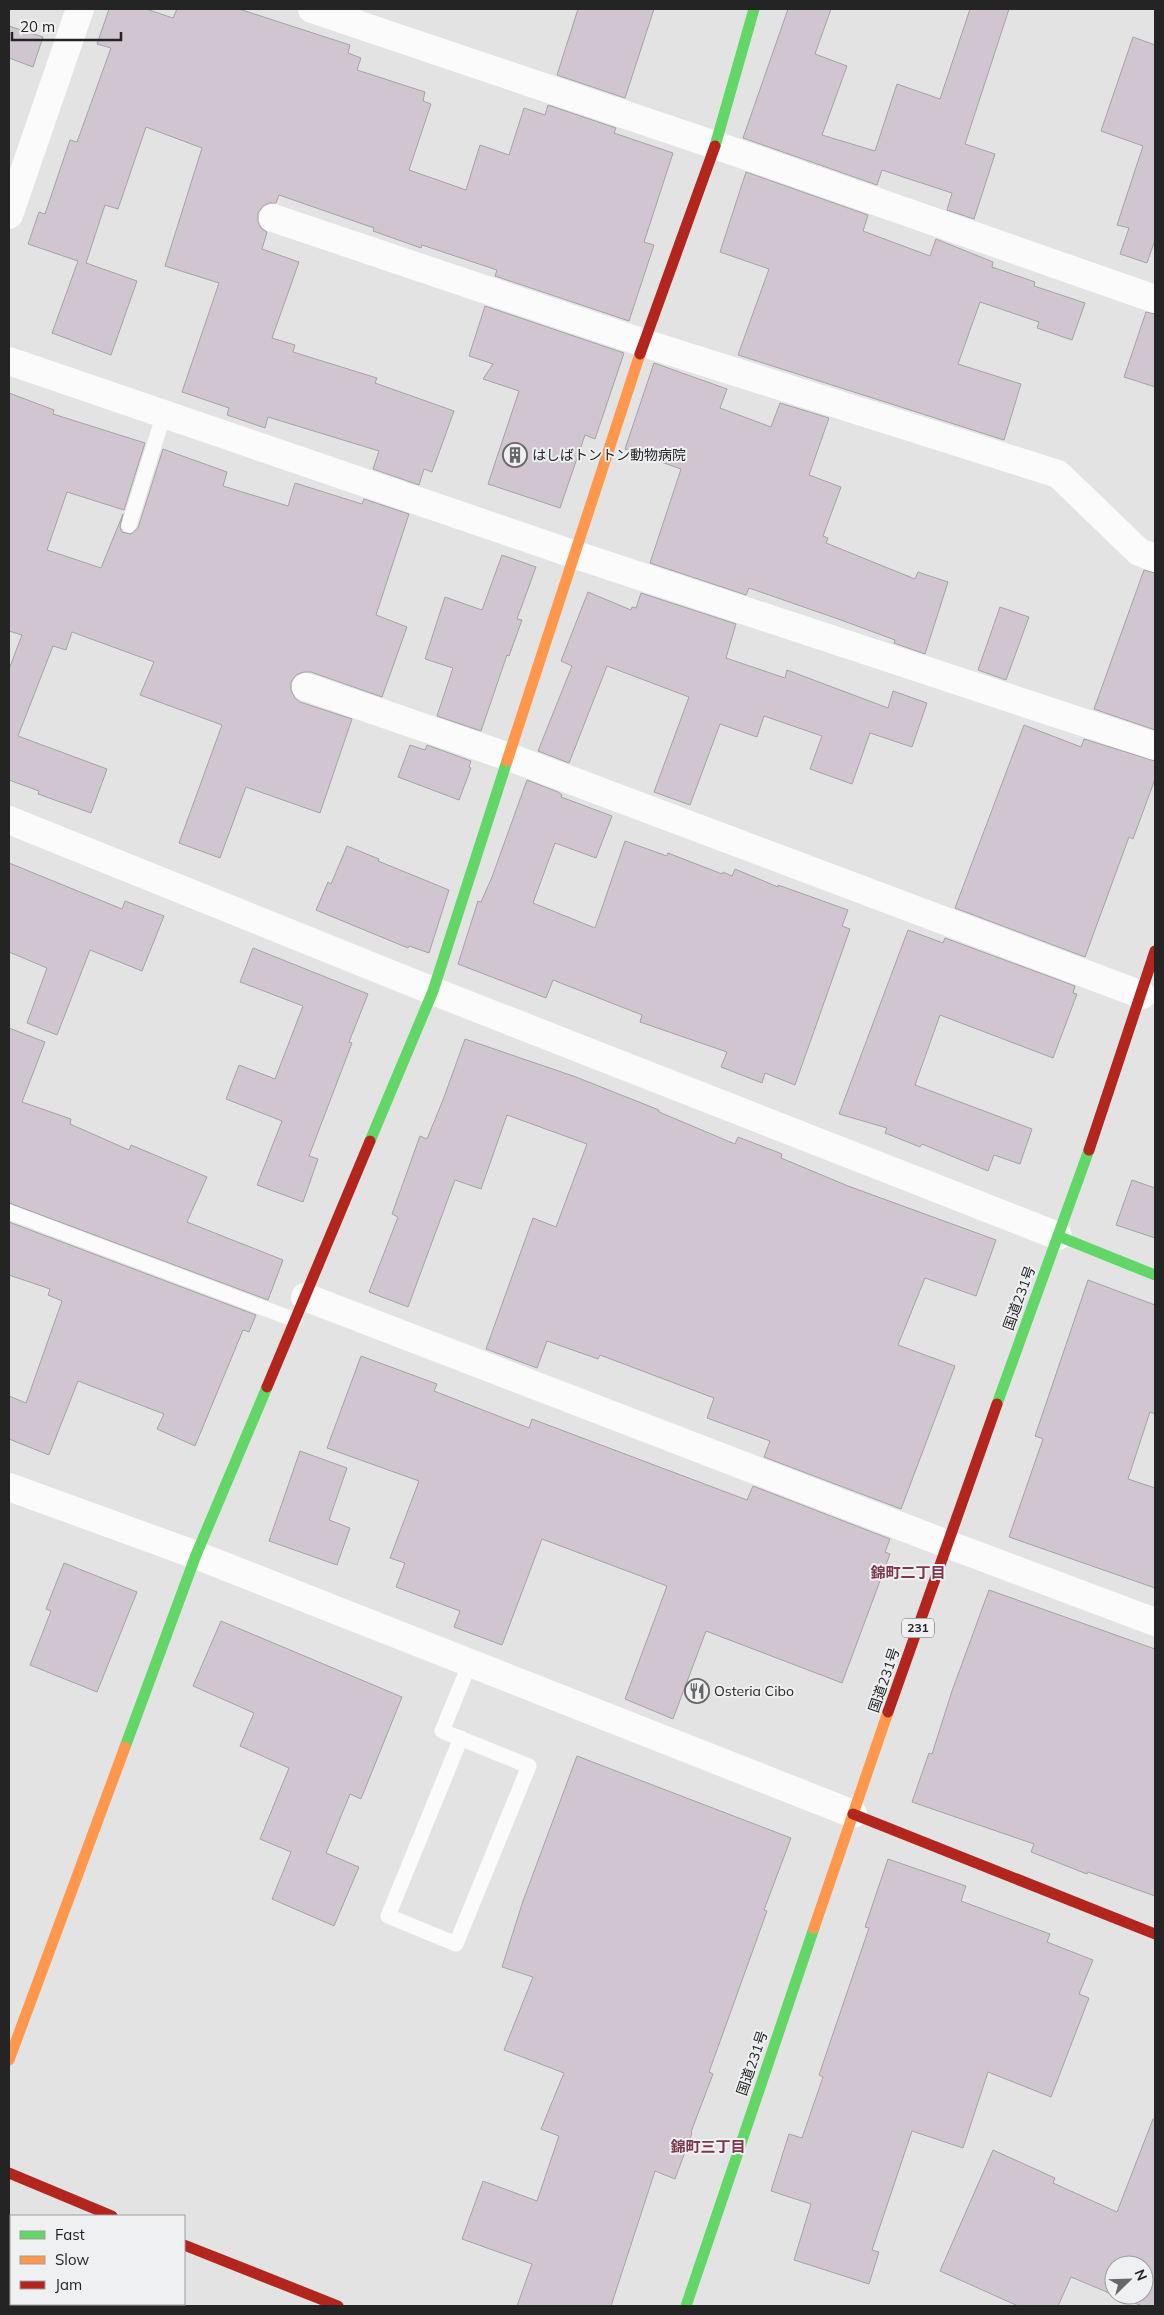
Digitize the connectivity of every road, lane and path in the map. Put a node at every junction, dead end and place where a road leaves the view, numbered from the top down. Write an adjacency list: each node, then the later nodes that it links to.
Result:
1 (80, 9): 5 (street)
2 (312, 9): 4 (street)
3 (754, 9): 4 (main road)
4 (715, 145): 7 (street); 8 (main road)
5 (9, 215)
6 (273, 218): 8 (street)
7 (1155, 299)
8 (644, 343): 12 (main road); 13 (street)
9 (9, 361): 10 (street)
10 (164, 414): 11 (lane); 12 (street)
11 (129, 525)
12 (573, 554): 15 (street); 16 (main road)
13 (1155, 558)
14 (306, 687): 16 (street)
15 (1155, 746)
16 (509, 757): 19 (main road); 20 (street)
17 (9, 820): 19 (street)
18 (1155, 951): 20 (main road, 国道231号 / 231)
19 (433, 991): 22 (street); 24 (main road)
20 (1142, 995): 22 (main road, 国道231号 / 231)
21 (9, 1212): 24 (lane)
22 (1058, 1236): 23 (main road); 26 (main road, 国道231号 / 231)
23 (1155, 1275)
24 (300, 1309): 26 (street); 27 (main road)
25 (9, 1487): 27 (street)
26 (947, 1544): 28 (street); 31 (main road, 国道231号 / 231)
27 (196, 1555): 29 (street); 33 (main road)
28 (1155, 1622)
29 (470, 1663): 30 (lane); 31 (street)
30 (461, 1738): 30 (lane)
31 (853, 1814): 32 (main road); 38 (main road, 国道231号 / 231)
32 (1155, 1934)
33 (9, 2060)
34 (9, 2173): 35 (main road)
35 (110, 2215)
36 (185, 2245): 37 (main road)
37 (338, 2306)
38 (686, 2306)

